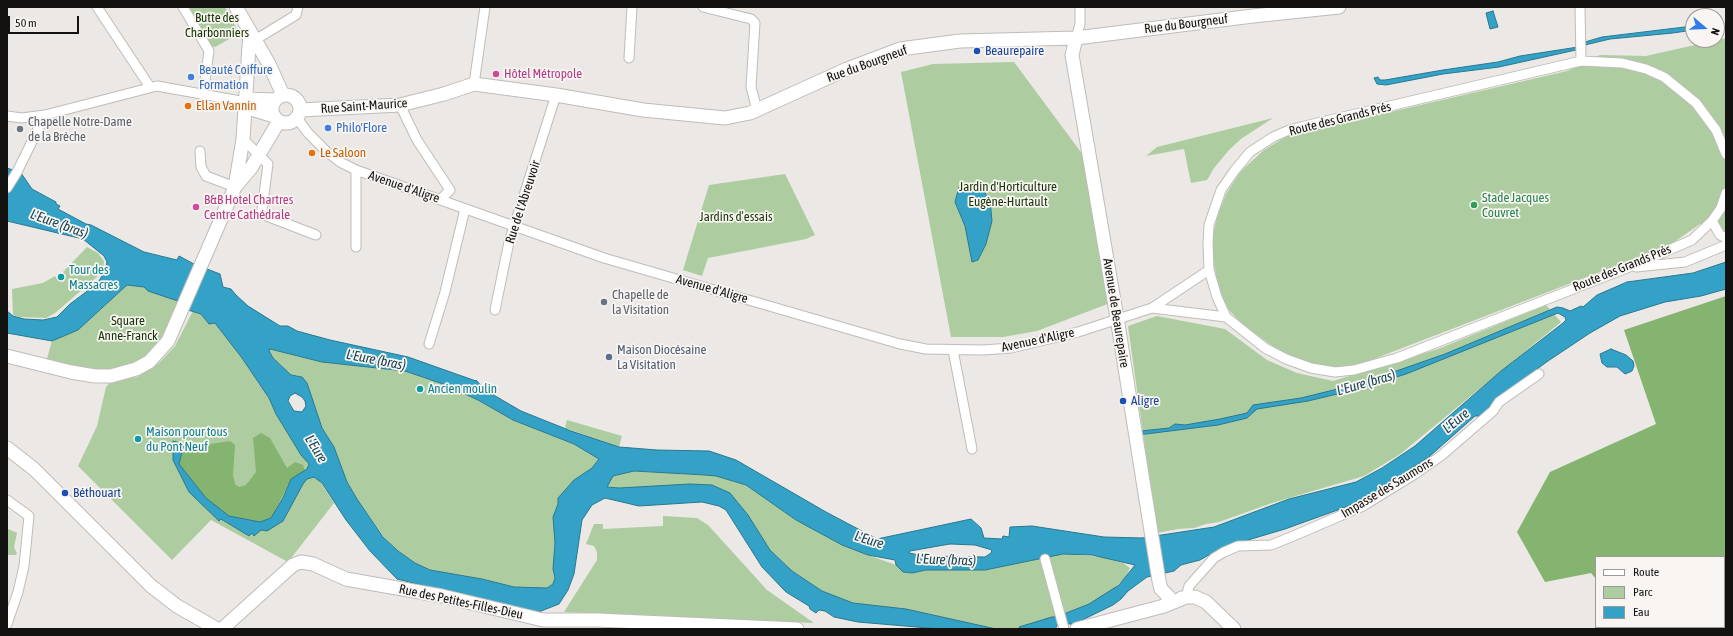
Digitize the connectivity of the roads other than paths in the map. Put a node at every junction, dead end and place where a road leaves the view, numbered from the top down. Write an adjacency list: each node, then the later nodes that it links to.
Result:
1 (97, 7): 16 (street)
2 (182, 7): 17 (street)
3 (236, 7): 11 (main road)
4 (298, 7): 11 (street)
5 (485, 7): 15 (street)
6 (632, 7): 13 (street)
7 (703, 7): 22 (street)
8 (1080, 7): 12 (street)
9 (1339, 7): 12 (main road, Rue du Bourgneuf)
10 (1580, 7): 14 (street)
11 (252, 36): 19 (main road); 20 (main road)
12 (1076, 38): 22 (main road, Rue du Bourgneuf); 48 (main road, Avenue de Beaurepaire)
13 (630, 58)
14 (1582, 61): 30 (street, Route des Grands Prés); 44 (street, Route des Grands Prés)
15 (474, 84): 18 (main road, Rue du Bourgneuf); 21 (main road, Rue Saint-Maurice)
16 (150, 87): 17 (street); 24 (street)
17 (203, 95): 20 (street)
18 (556, 95): 22 (main road, Rue du Bourgneuf); 38 (street, Rue de l'Abreuvoir)
19 (279, 98): 20 (main road); 23 (main road); 26 (main road)
20 (246, 103): 26 (main road); 27 (main road)
21 (400, 105): 23 (main road, Rue Saint-Maurice); 35 (street)
22 (757, 110)
23 (299, 114): 26 (main road); 31 (street, Avenue d'Aligre)
24 (45, 115): 25 (street); 33 (street)
25 (7, 116)
26 (277, 118): 29 (main road)
27 (243, 139): 29 (street); 32 (main road)
28 (200, 152): 32 (street)
29 (260, 154): 32 (main road); 39 (street)
30 (1726, 154)
31 (356, 170): 35 (street, Avenue d'Aligre); 42 (street)
32 (235, 187): 51 (main road)
33 (7, 188)
34 (1726, 193): 37 (street, Route des Grands Prés)
35 (441, 199): 36 (street, Avenue d'Aligre)
36 (465, 209): 38 (street, Avenue d'Aligre); 49 (street)
37 (1712, 221): 40 (street); 43 (street, Route des Grands Prés)
38 (515, 227): 46 (street, Rue de l'Abreuvoir); 50 (street, Avenue d'Aligre)
39 (316, 234)
40 (1726, 238)
41 (1726, 245): 43 (street)
42 (356, 247)
43 (1626, 268): 47 (street, Route des Grands Prés)
44 (1209, 270): 45 (street, Avenue d'Aligre); 47 (street, Route des Grands Prés)
45 (1152, 308): 47 (street, Avenue d'Aligre); 48 (street, Avenue d'Aligre)
46 (495, 310)
47 (1226, 317)
48 (1117, 318): 50 (street, Avenue d'Aligre); 57 (main road, Avenue de Beaurepaire)
49 (429, 344)
50 (953, 350): 54 (street)
51 (7, 356)
52 (1538, 374): 58 (street, Impasse des Saumons)
53 (7, 448): 60 (main road)
54 (972, 449)
55 (7, 500): 59 (street)
56 (1044, 559): 63 (street)
57 (1163, 595): 58 (main road); 64 (main road)
58 (1186, 597): 65 (main road)
59 (7, 624)
60 (217, 629)
61 (222, 629): 62 (main road, Rue des Petites-Filles-Dieu)
62 (797, 629)
63 (1064, 629)
64 (1077, 629)
65 (1234, 629)

